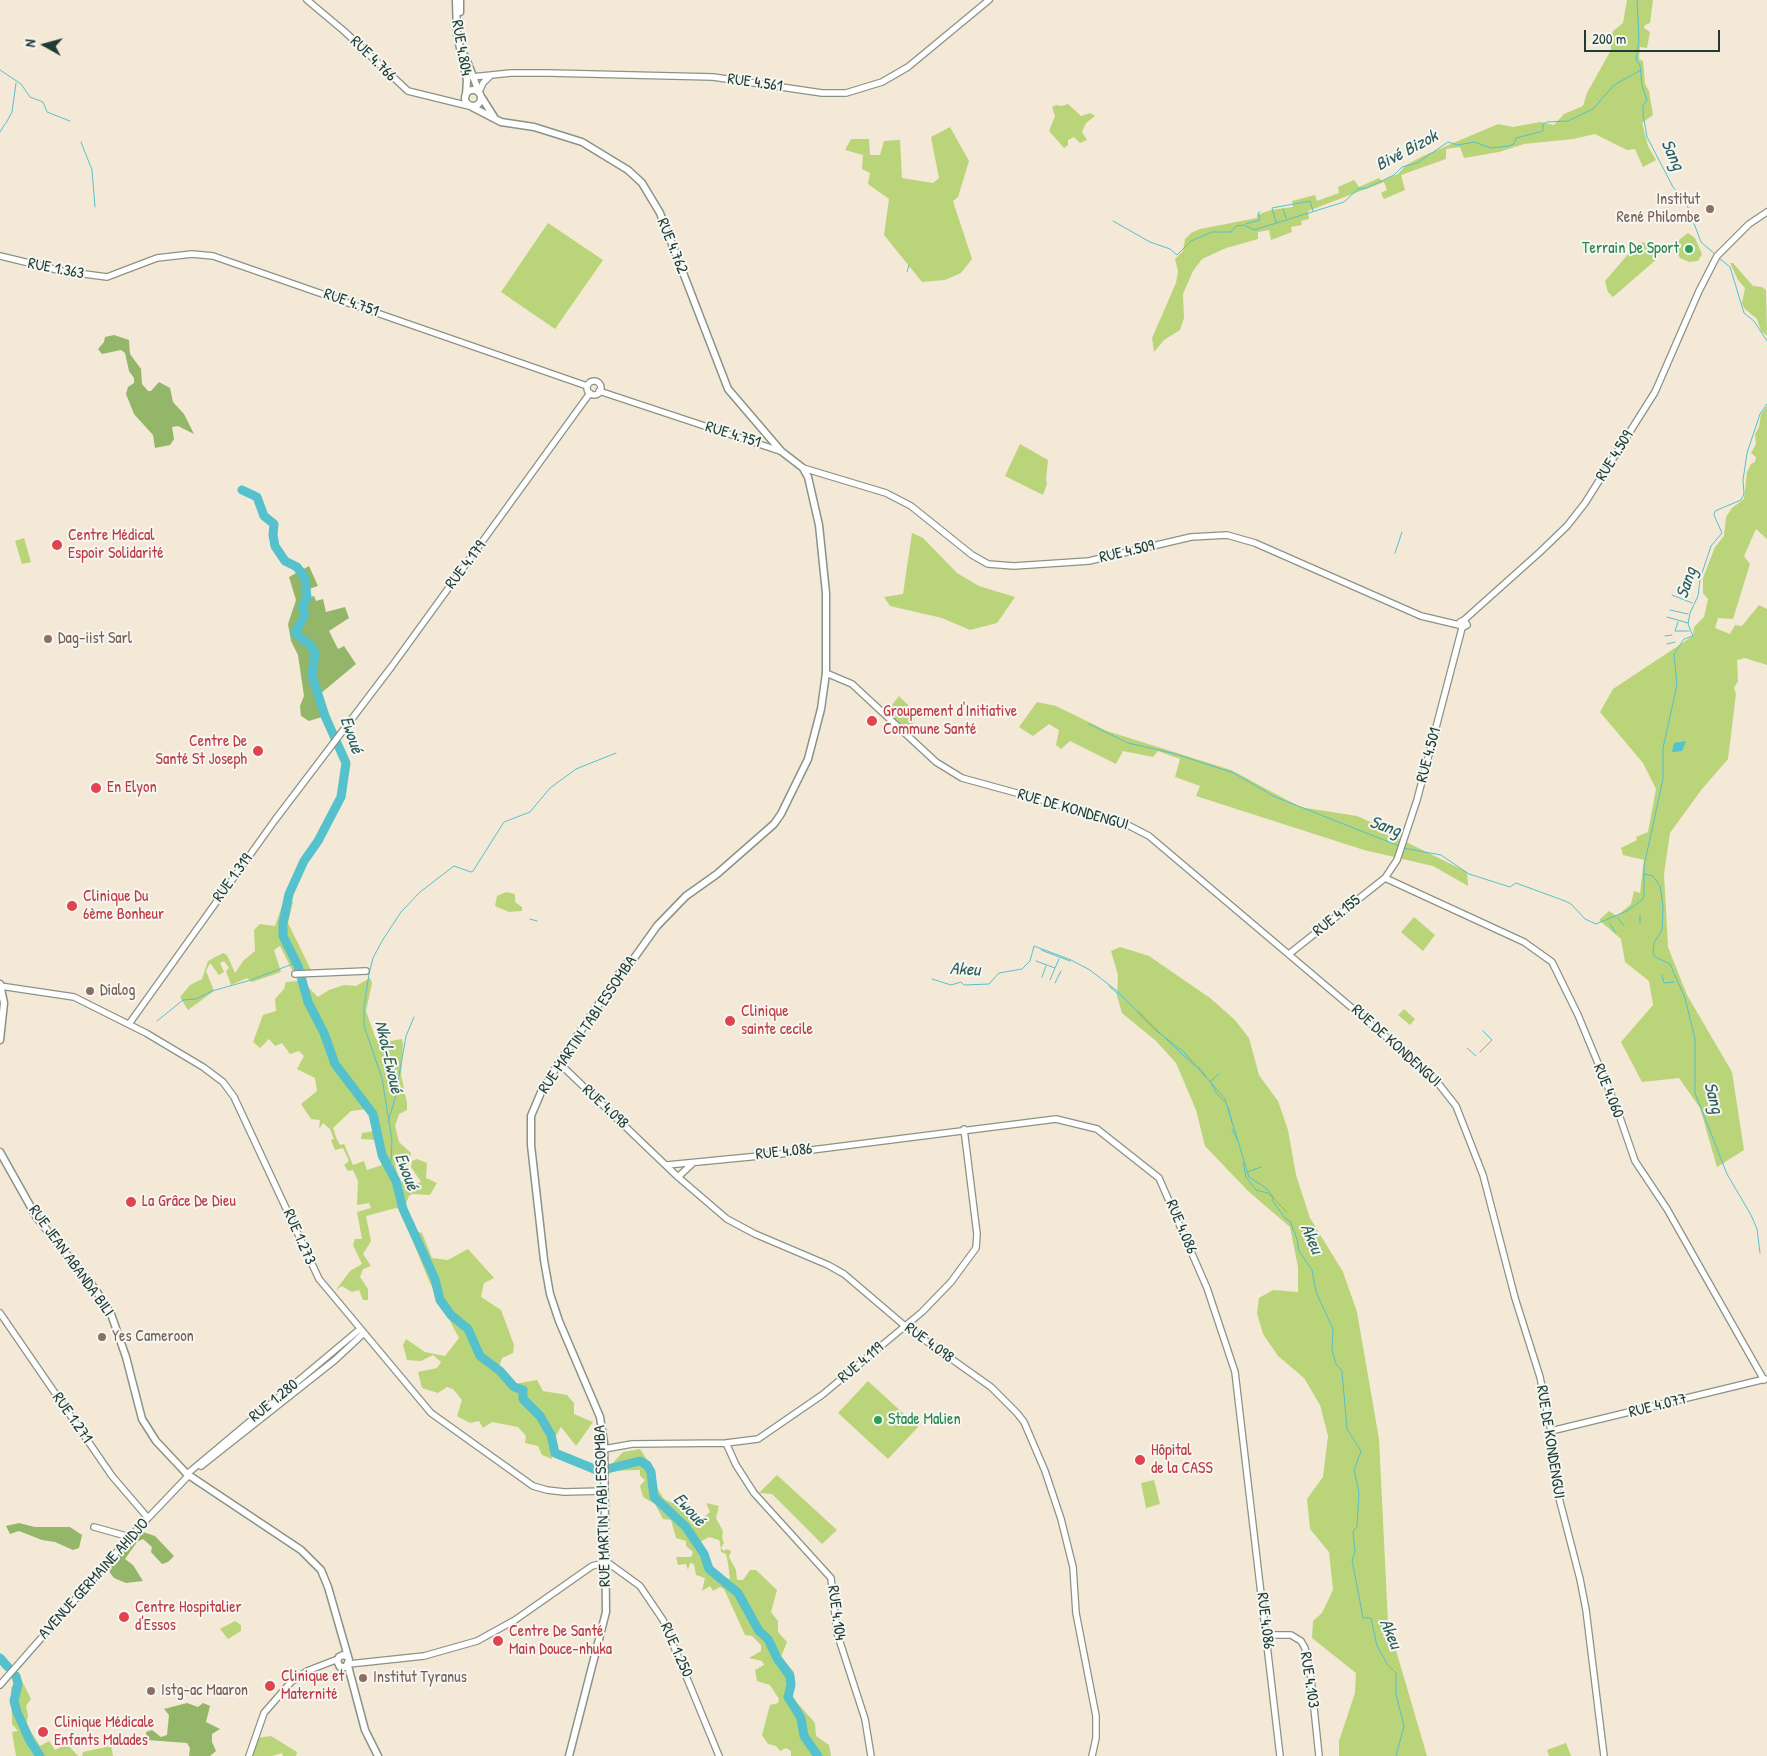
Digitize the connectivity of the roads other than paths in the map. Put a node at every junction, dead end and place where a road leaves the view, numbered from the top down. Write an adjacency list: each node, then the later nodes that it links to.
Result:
1 (307, 0): 9 (street, RUE 4.766)
2 (456, 0): 8 (main road, RUE 4.804)
3 (460, 0): 6 (main road)
4 (989, 0): 5 (street, RUE 4.561)
5 (490, 76): 6 (street, RUE 4.561); 7 (street)
6 (472, 77): 7 (main road)
7 (480, 95): 8 (main road); 10 (main road); 11 (main road)
8 (466, 96): 9 (street, RUE 4.766); 10 (main road)
9 (449, 100): 10 (street, RUE 4.766)
10 (471, 106): 11 (main road, RUE 4.762)
11 (495, 118): 18 (main road, RUE 4.762)
12 (1767, 212): 20 (street, RUE 4.509)
13 (0, 256): 14 (street, RUE 1.363)
14 (113, 276): 15 (street, RUE 4.751)
15 (587, 386): 16 (street); 17 (street)
16 (600, 391): 17 (street); 18 (street, RUE 4.751)
17 (590, 393): 22 (street, RUE 4.179)
18 (781, 451): 19 (main road)
19 (804, 468): 20 (street, RUE 4.509); 21 (main road, RUE MARTIN TABI ESSOMBA)
20 (1462, 624): 23 (street, RUE 4.501)
21 (826, 673): 24 (street, RUE DE KONDENGUI); 30 (main road, RUE MARTIN TABI ESSOMBA)
22 (340, 734): 28 (street, RUE 1.319)
23 (1385, 878): 24 (street, RUE 4.155); 39 (street, RUE 4.060)
24 (1289, 954): 40 (street, RUE DE KONDENGUI)
25 (366, 971): 26 (street)
26 (295, 974)
27 (0, 985): 28 (street, RUE 1.273); 29 (main road)
28 (129, 1024): 38 (street, RUE 1.273)
29 (0, 1040)
30 (559, 1063): 34 (street, RUE 4.098); 42 (main road, RUE MARTIN TABI ESSOMBA)
31 (964, 1129): 33 (street, RUE 4.086); 37 (street, RUE 4.119); 49 (street, RUE 4.086)
32 (0, 1152): 43 (main road, RUE JEAN ABANDA BILI)
33 (693, 1163): 34 (street, RUE 4.086); 35 (street)
34 (666, 1165): 35 (street, RUE 4.098)
35 (678, 1177): 37 (street, RUE 4.098)
36 (0, 1313): 45 (street, RUE 1.271)
37 (906, 1326): 41 (street, RUE 4.119); 57 (street, RUE 4.098)
38 (362, 1331): 43 (street, RUE 1.280); 44 (street, RUE 1.273)
39 (1765, 1379): 40 (street, RUE 4.077)
40 (1551, 1431): 60 (street, RUE DE KONDENGUI)
41 (726, 1443): 42 (street, RUE 4.119); 56 (street, RUE 4.104)
42 (604, 1449): 44 (main road, RUE MARTIN TABI ESSOMBA)
43 (189, 1475): 45 (street, AVENUE GERMAINE AHIDJO); 50 (main road, RUE JEAN ABANDA BILI)
44 (604, 1491): 48 (main road, RUE MARTIN TABI ESSOMBA)
45 (148, 1518): 47 (street, AVENUE GERMAINE AHIDJO)
46 (94, 1527): 47 (street)
47 (130, 1536): 51 (street, AVENUE GERMAINE AHIDJO)
48 (607, 1562): 50 (street); 54 (main road, RUE MARTIN TABI ESSOMBA); 55 (street, RUE 1.250)
49 (1267, 1635): 58 (street, RUE 4.086); 59 (street, RUE 4.103)
50 (343, 1662): 52 (street); 53 (main road)
51 (0, 1686)
52 (249, 1756)
53 (378, 1756)
54 (570, 1756)
55 (719, 1756)
56 (870, 1756)
57 (1092, 1756)
58 (1280, 1756)
59 (1319, 1756)
60 (1604, 1756)

